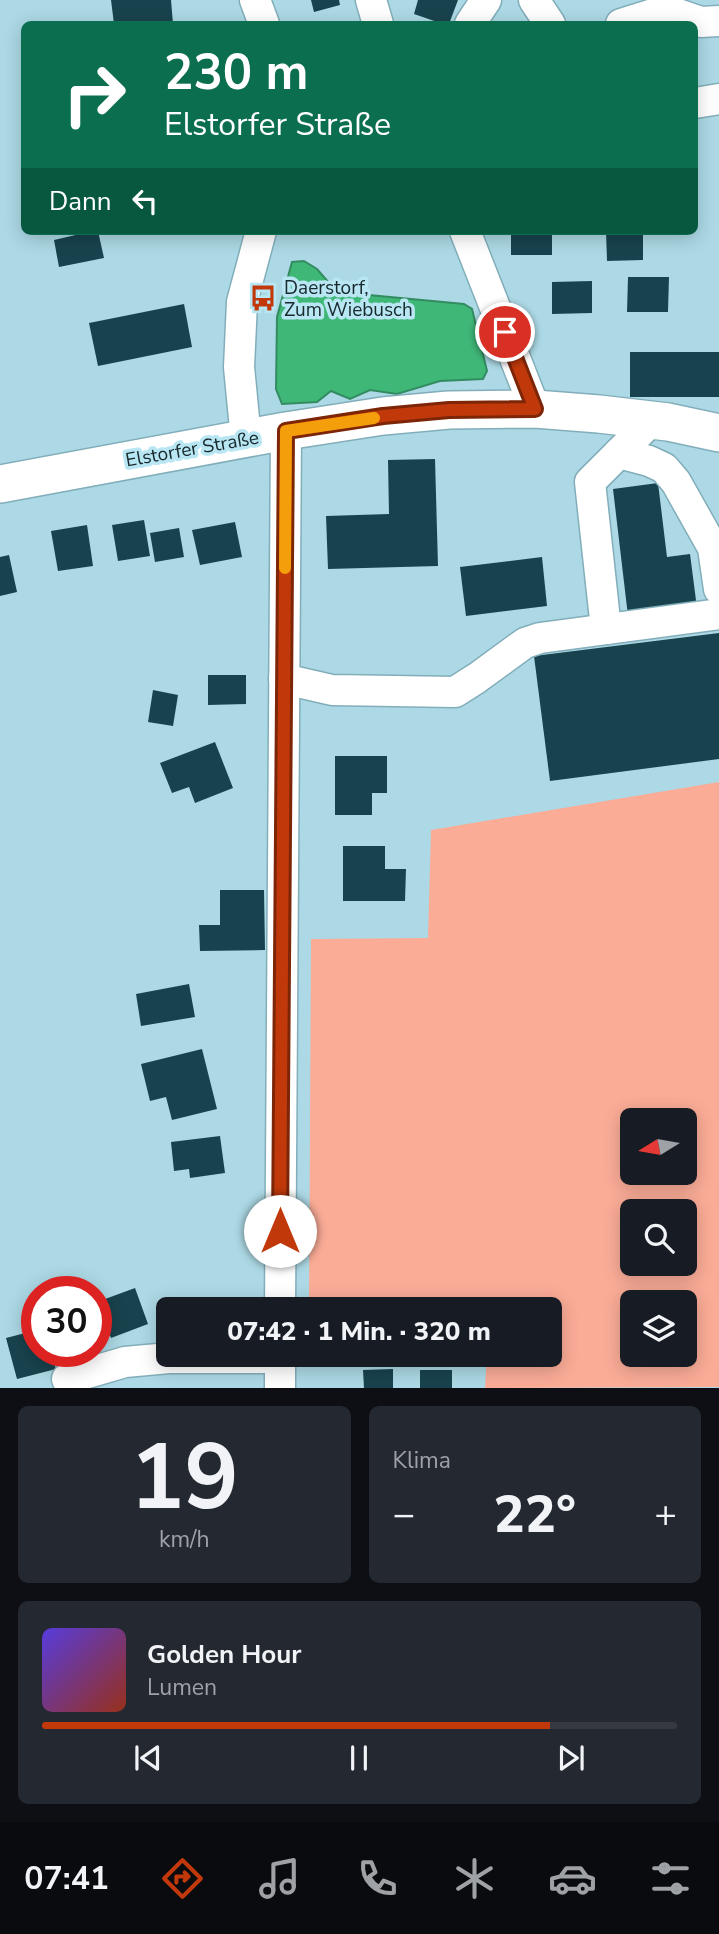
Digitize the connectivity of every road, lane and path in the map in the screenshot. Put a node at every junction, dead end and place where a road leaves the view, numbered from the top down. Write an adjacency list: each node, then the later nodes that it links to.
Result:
1 (255, 0): 6 (street)
2 (371, 0): 7 (street)
3 (486, 0): 8 (street)
4 (534, 0): 9 (street)
5 (704, 14): 10 (street)
6 (263, 21)
7 (377, 21)
8 (472, 21)
9 (549, 21)
10 (630, 21)
11 (719, 99): 12 (street)
12 (698, 102)
13 (260, 235): 19 (street)
14 (467, 235): 15 (street)
15 (535, 409): 16 (main road, Elstorfer Straße); 17 (main road, Elstorfer Straße)
16 (652, 420): 18 (main road, Elstorfer Straße); 20 (street)
17 (286, 431): 19 (main road, Elstorfer Straße); 25 (street)
18 (719, 433)
19 (246, 439): 21 (main road, Elstorfer Straße)
20 (619, 453): 22 (street); 24 (street)
21 (0, 484)
22 (719, 589)
23 (719, 614): 24 (street)
24 (606, 629): 25 (street)
25 (284, 679): 26 (street)
26 (280, 1297)
27 (156, 1359): 29 (street)
28 (279, 1367): 30 (street)
29 (67, 1378)
30 (279, 1388)

